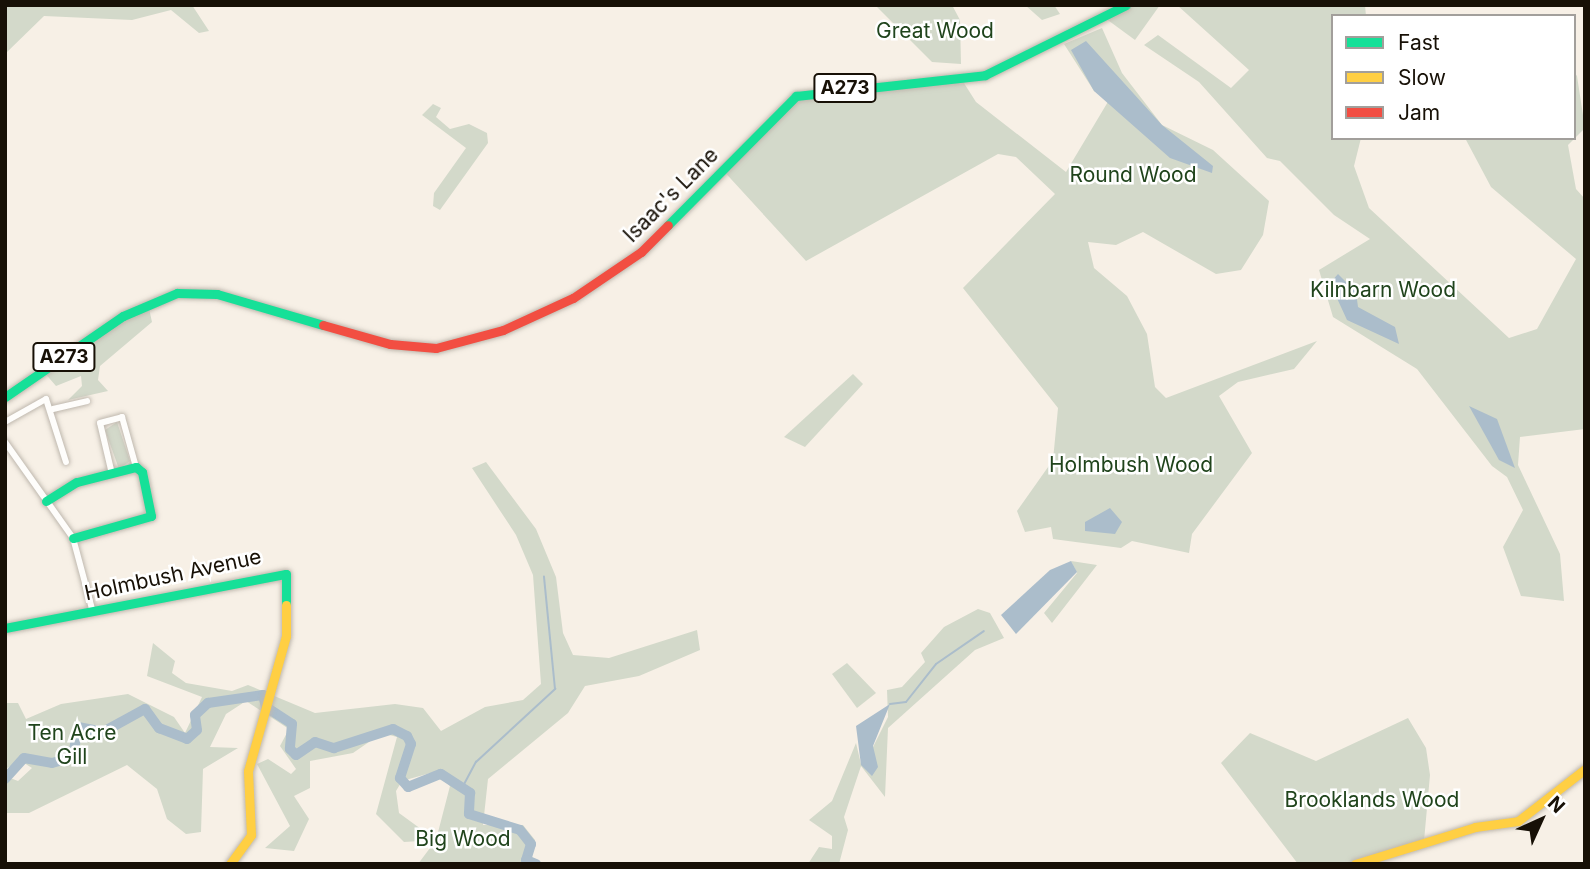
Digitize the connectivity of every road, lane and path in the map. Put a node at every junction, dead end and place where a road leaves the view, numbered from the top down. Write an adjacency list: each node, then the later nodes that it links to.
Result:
1 (1126, 5): 2 (main road, Isaac's Lane / A273)
2 (5, 397)
3 (87, 401): 4 (street)
4 (53, 409): 5 (street); 7 (street)
5 (5, 422)
6 (5, 442): 10 (street)
7 (66, 462)
8 (136, 467): 9 (main road); 9 (street); 11 (main road)
9 (112, 474): 10 (main road)
10 (47, 501): 11 (street)
11 (72, 538): 12 (street)
12 (92, 609): 13 (main road, Holmbush Avenue); 15 (main road, Holmbush Avenue)
13 (5, 628)
14 (1585, 769): 16 (main road)
15 (230, 864)
16 (1355, 864)

